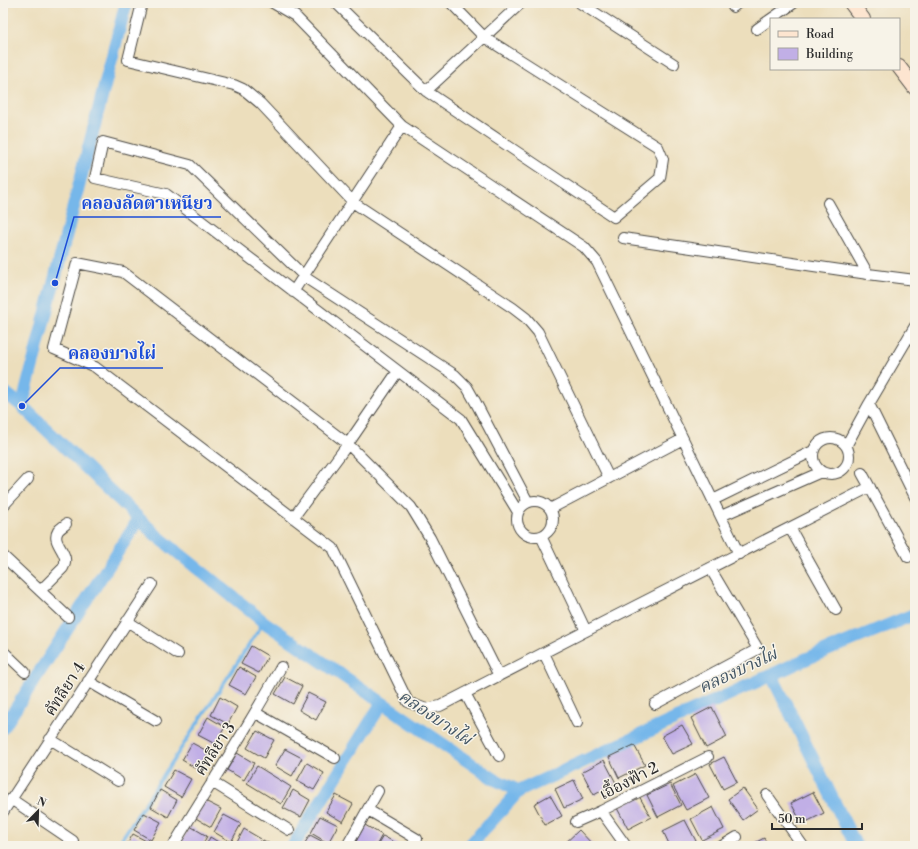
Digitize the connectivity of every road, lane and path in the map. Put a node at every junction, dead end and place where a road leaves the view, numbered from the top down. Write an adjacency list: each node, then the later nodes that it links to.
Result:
1 (142, 3): 19 (street)
2 (273, 3): 18 (street)
3 (336, 3): 17 (street)
4 (451, 3): 13 (street)
5 (521, 3): 13 (street)
6 (580, 3): 14 (street)
7 (794, 3): 9 (street)
8 (851, 3): 10 (main road)
9 (772, 18)
10 (862, 18)
11 (770, 20): 12 (street)
12 (757, 29)
13 (484, 37): 17 (street); 17 (street)
14 (674, 64)
15 (900, 68): 16 (main road)
16 (915, 88)
17 (426, 90)
18 (402, 126): 19 (street); 29 (street)
19 (353, 202): 23 (street); 35 (street)
20 (828, 203): 22 (street)
21 (623, 238): 22 (street)
22 (868, 274): 24 (street)
23 (304, 276): 25 (street); 25 (street); 40 (street)
24 (915, 280)
25 (293, 292): 27 (street)
26 (915, 326): 28 (street)
27 (398, 371): 30 (street); 43 (street)
28 (869, 404): 31 (street); 38 (street)
29 (683, 439): 35 (street); 39 (street)
30 (348, 444): 45 (street); 45 (street); 64 (street)
31 (846, 446): 32 (street); 33 (street)
32 (813, 451): 33 (street); 39 (street)
33 (821, 472): 44 (street)
34 (862, 473): 37 (street)
35 (609, 478): 42 (street)
36 (28, 479): 41 (street)
37 (870, 487): 47 (street); 51 (street)
38 (915, 497)
39 (713, 500): 44 (street)
40 (528, 502): 42 (street); 43 (street)
41 (3, 506)
42 (550, 510): 48 (street)
43 (518, 512): 48 (street)
44 (720, 516): 49 (street)
45 (293, 518): 66 (street)
46 (66, 524): 54 (street)
47 (790, 528): 49 (street); 55 (street)
48 (541, 536): 58 (street)
49 (738, 554): 52 (street)
50 (3, 556): 54 (street)
51 (908, 557)
52 (710, 568): 58 (street); 67 (street)
53 (152, 584): 57 (street, คัทลียา 4)
54 (40, 591): 56 (street)
55 (836, 610)
56 (68, 617)
57 (127, 621): 61 (street); 65 (street, คัทลียา 4)
58 (586, 631): 60 (street)
59 (3, 651): 63 (street)
60 (544, 653): 64 (street); 70 (street)
61 (178, 654)
62 (281, 667): 68 (street, คัทลียา 3)
63 (25, 672)
64 (499, 676): 66 (street)
65 (88, 681): 69 (street); 71 (street, คัทลียา 4)
66 (465, 693): 72 (street)
67 (655, 704)
68 (256, 713): 74 (street); 76 (street, คัทลียา 3)
69 (156, 721)
70 (577, 723)
71 (50, 739): 75 (street); 79 (street, คัทลียา 4)
72 (499, 756)
73 (708, 757): 81 (street, เอื้องฟ้า 2)
74 (335, 758)
75 (118, 781)
76 (212, 782): 84 (street); 88 (street, คัทลียา 3)
77 (378, 791): 80 (street)
78 (767, 796): 92 (street)
79 (10, 799): 82 (street, คัทลียา 4); 87 (street)
80 (368, 810): 86 (street); 89 (street)
81 (600, 811): 83 (street); 90 (street, เอื้องฟ้า 2)
82 (3, 812)
83 (576, 822)
84 (289, 830)
85 (737, 837): 91 (street)
86 (417, 839)
87 (73, 841)
88 (173, 846)
89 (347, 846)
90 (626, 846)
91 (722, 846)
92 (803, 846)

